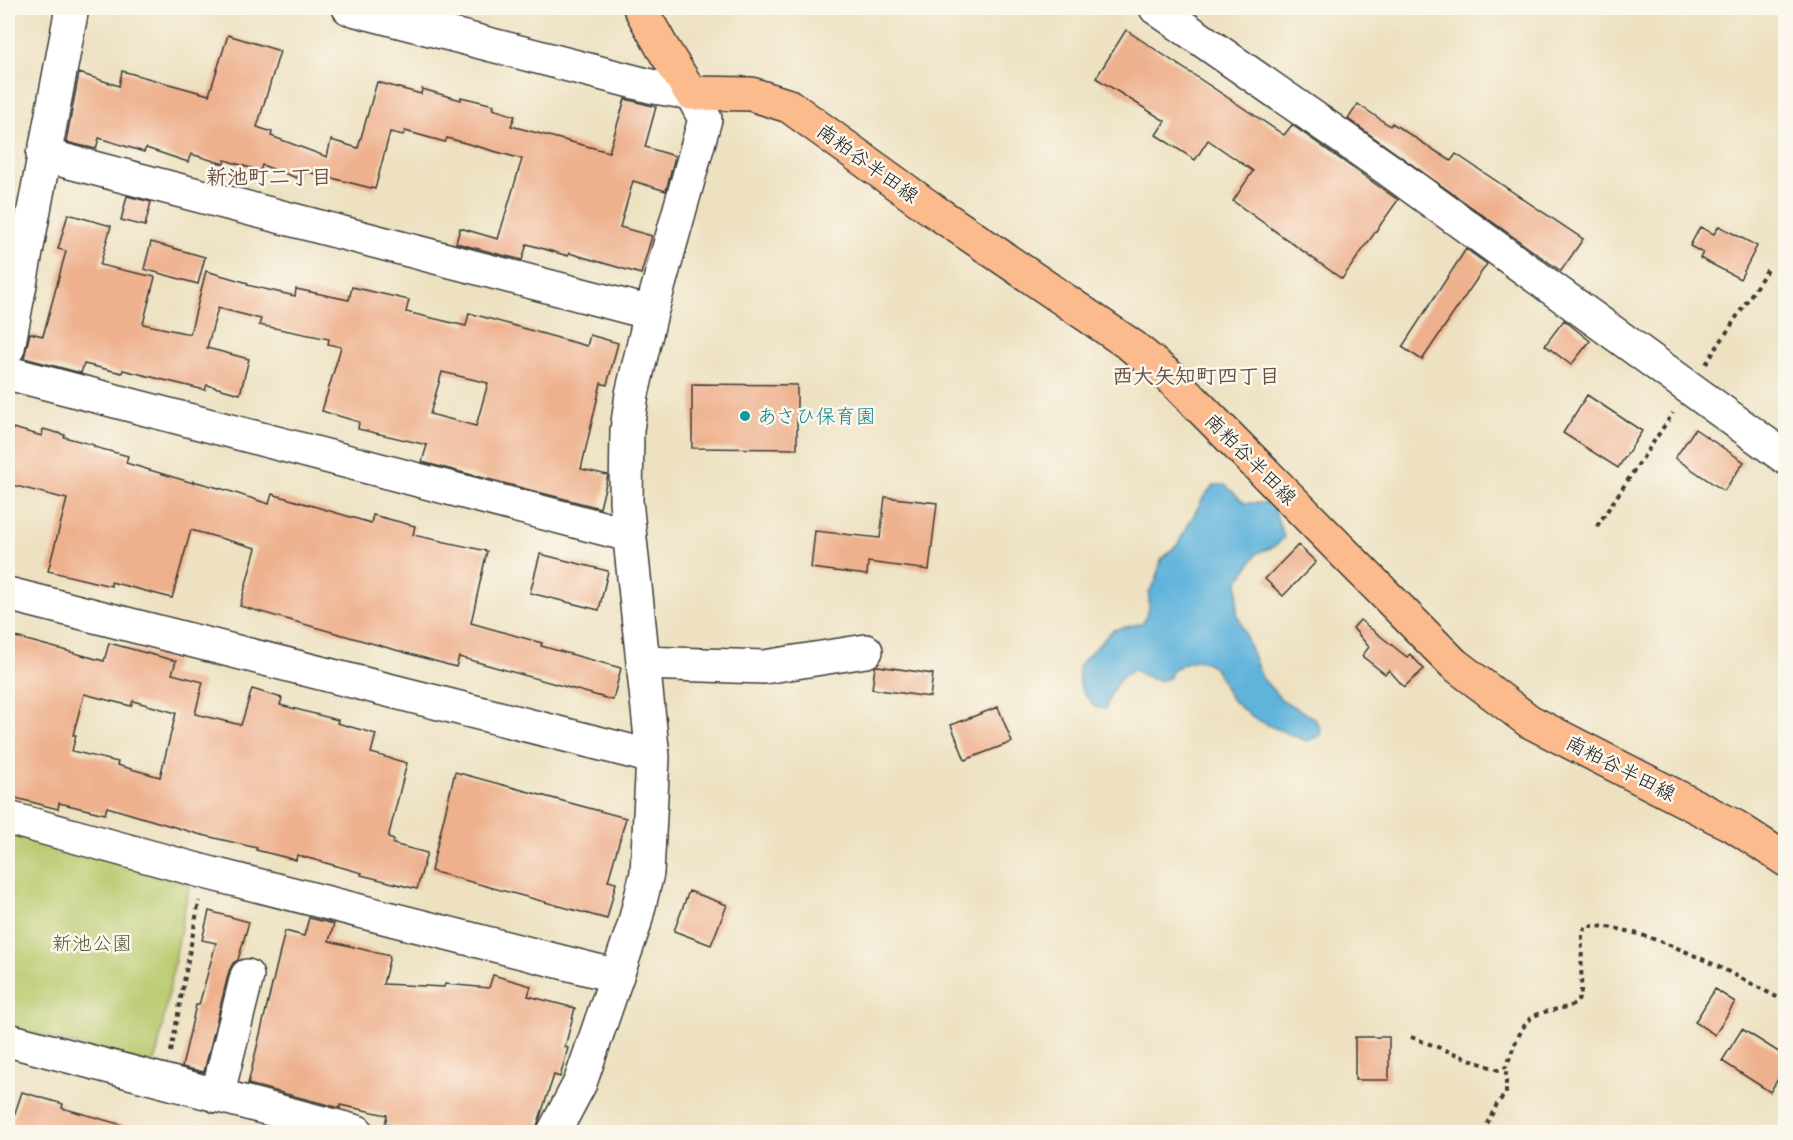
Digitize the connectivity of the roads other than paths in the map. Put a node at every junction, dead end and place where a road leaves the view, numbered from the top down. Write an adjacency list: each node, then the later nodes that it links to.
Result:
1 (72, 8): 6 (street)
2 (349, 8): 5 (street)
3 (640, 8): 5 (main road)
4 (1156, 8): 10 (street)
5 (691, 93): 7 (street); 17 (main road, 南粕谷半田線)
6 (43, 155): 7 (street); 8 (street)
7 (651, 314): 11 (street)
8 (8, 348)
9 (8, 373): 11 (street)
10 (1785, 458)
11 (629, 535): 14 (street)
12 (8, 594): 15 (street)
13 (866, 651): 14 (street)
14 (643, 663): 15 (street)
15 (653, 757): 19 (street)
16 (8, 818): 19 (street)
17 (1785, 860)
18 (247, 976): 21 (street)
19 (617, 976): 23 (street)
20 (8, 1040): 21 (street)
21 (217, 1096): 22 (street)
22 (357, 1132)
23 (554, 1132)

